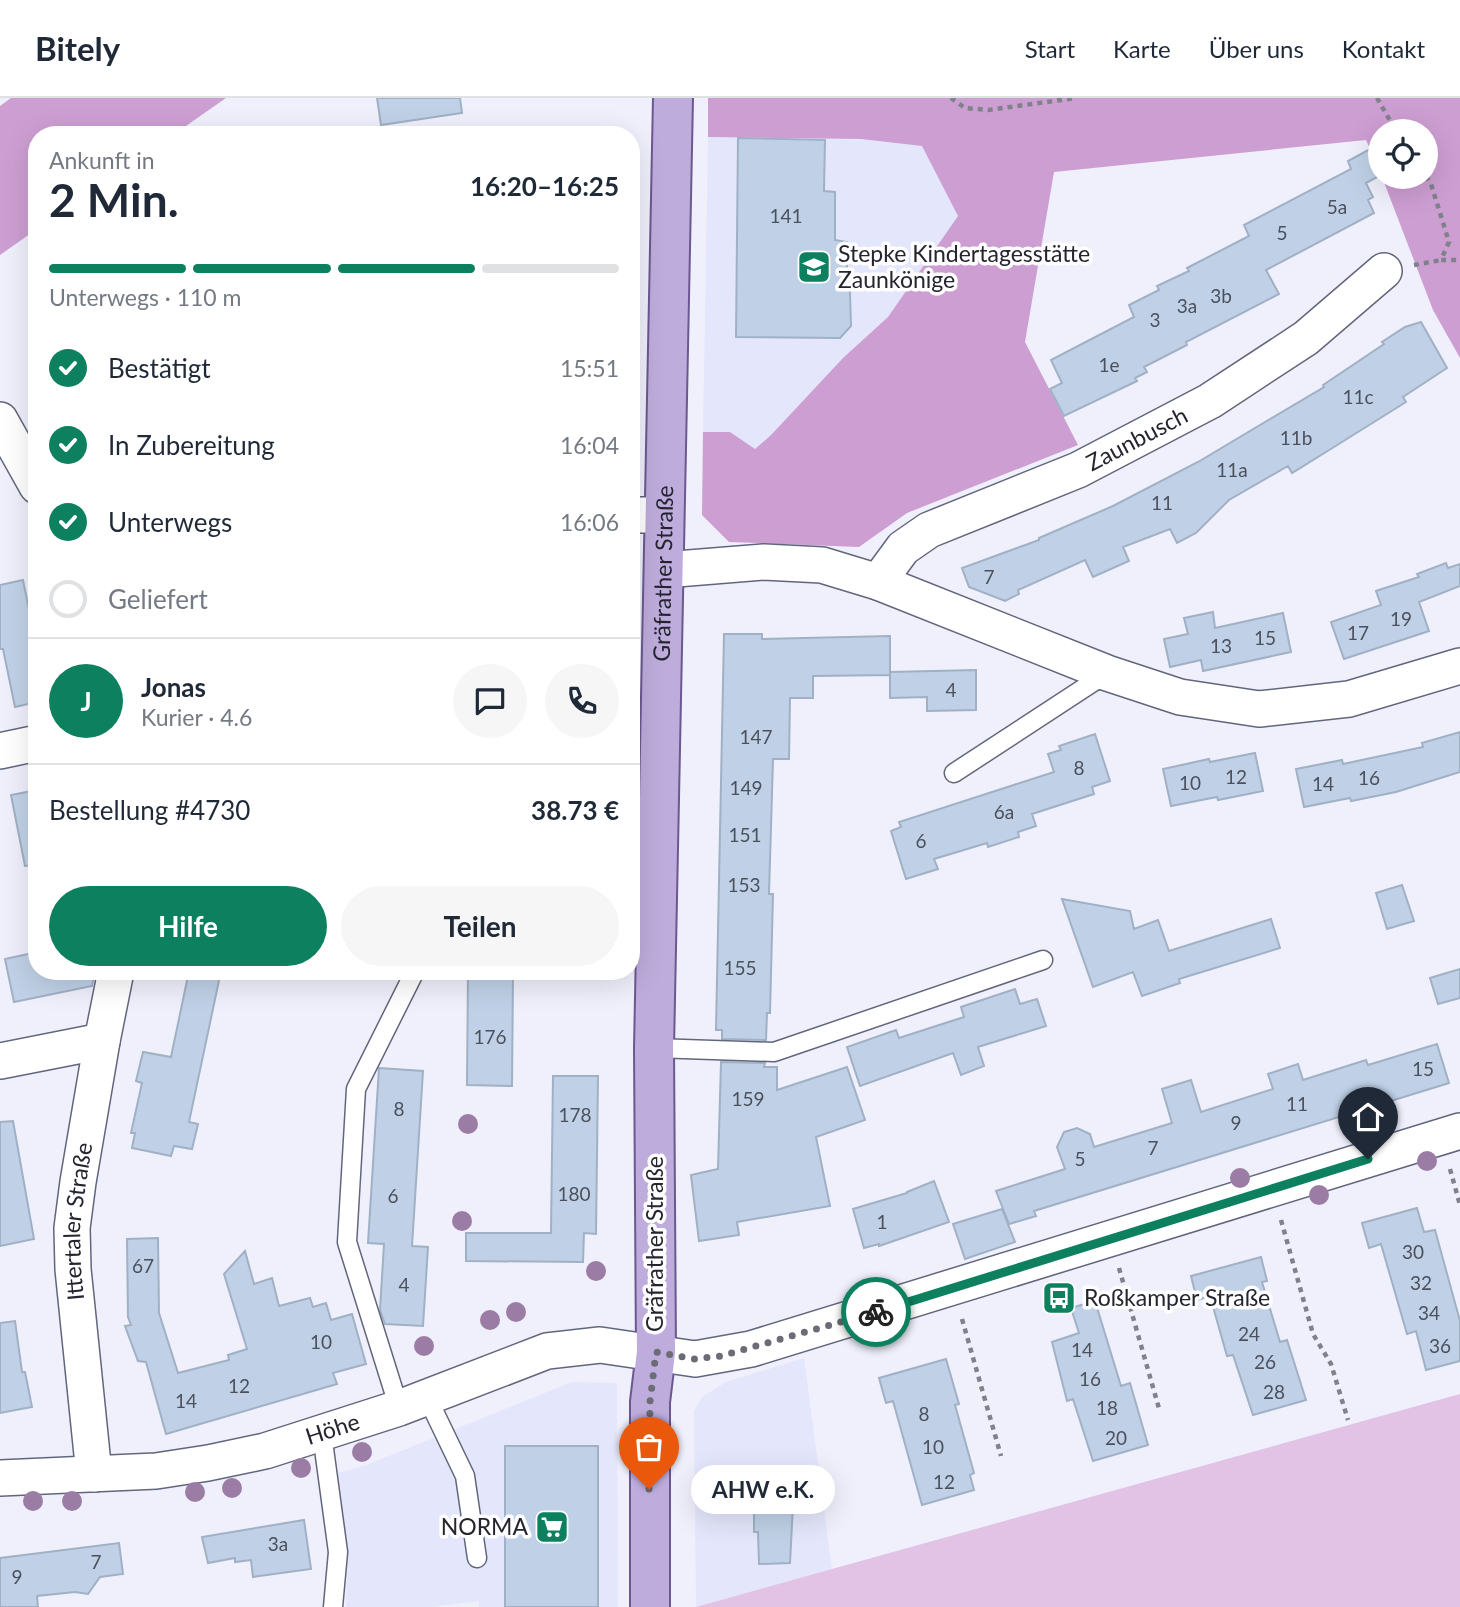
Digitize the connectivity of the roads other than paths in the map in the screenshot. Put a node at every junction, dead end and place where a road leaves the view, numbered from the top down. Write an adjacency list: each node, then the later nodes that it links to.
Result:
1 (673, 98): 5 (main road, Gräfrather Straße)
2 (1384, 271): 7 (street, Zaunbusch)
3 (0, 420): 4 (street)
4 (28, 470)
5 (648, 515): 6 (main road, Gräfrather Straße)
6 (664, 570): 7 (street); 17 (main road, Gräfrather Straße)
7 (878, 582): 9 (street)
8 (1460, 666): 9 (street)
9 (1107, 673): 12 (lane)
10 (28, 745): 11 (street)
11 (0, 751)
12 (954, 773)
13 (1043, 960): 17 (lane)
14 (115, 980): 16 (street, Ittertaler Straße)
15 (411, 980): 21 (lane)
16 (102, 1041): 18 (street); 23 (street, Ittertaler Straße)
17 (654, 1048): 20 (main road, Gräfrather Straße)
18 (0, 1061)
19 (1460, 1131): 20 (street)
20 (656, 1352): 21 (street, Höhe); 27 (main road, Gräfrather Straße)
21 (413, 1402): 22 (street, Höhe); 25 (lane)
22 (322, 1434): 23 (street, Höhe); 26 (lane)
23 (94, 1474): 24 (street, Höhe)
24 (0, 1478)
25 (477, 1558)
26 (333, 1607)
27 (650, 1607)

